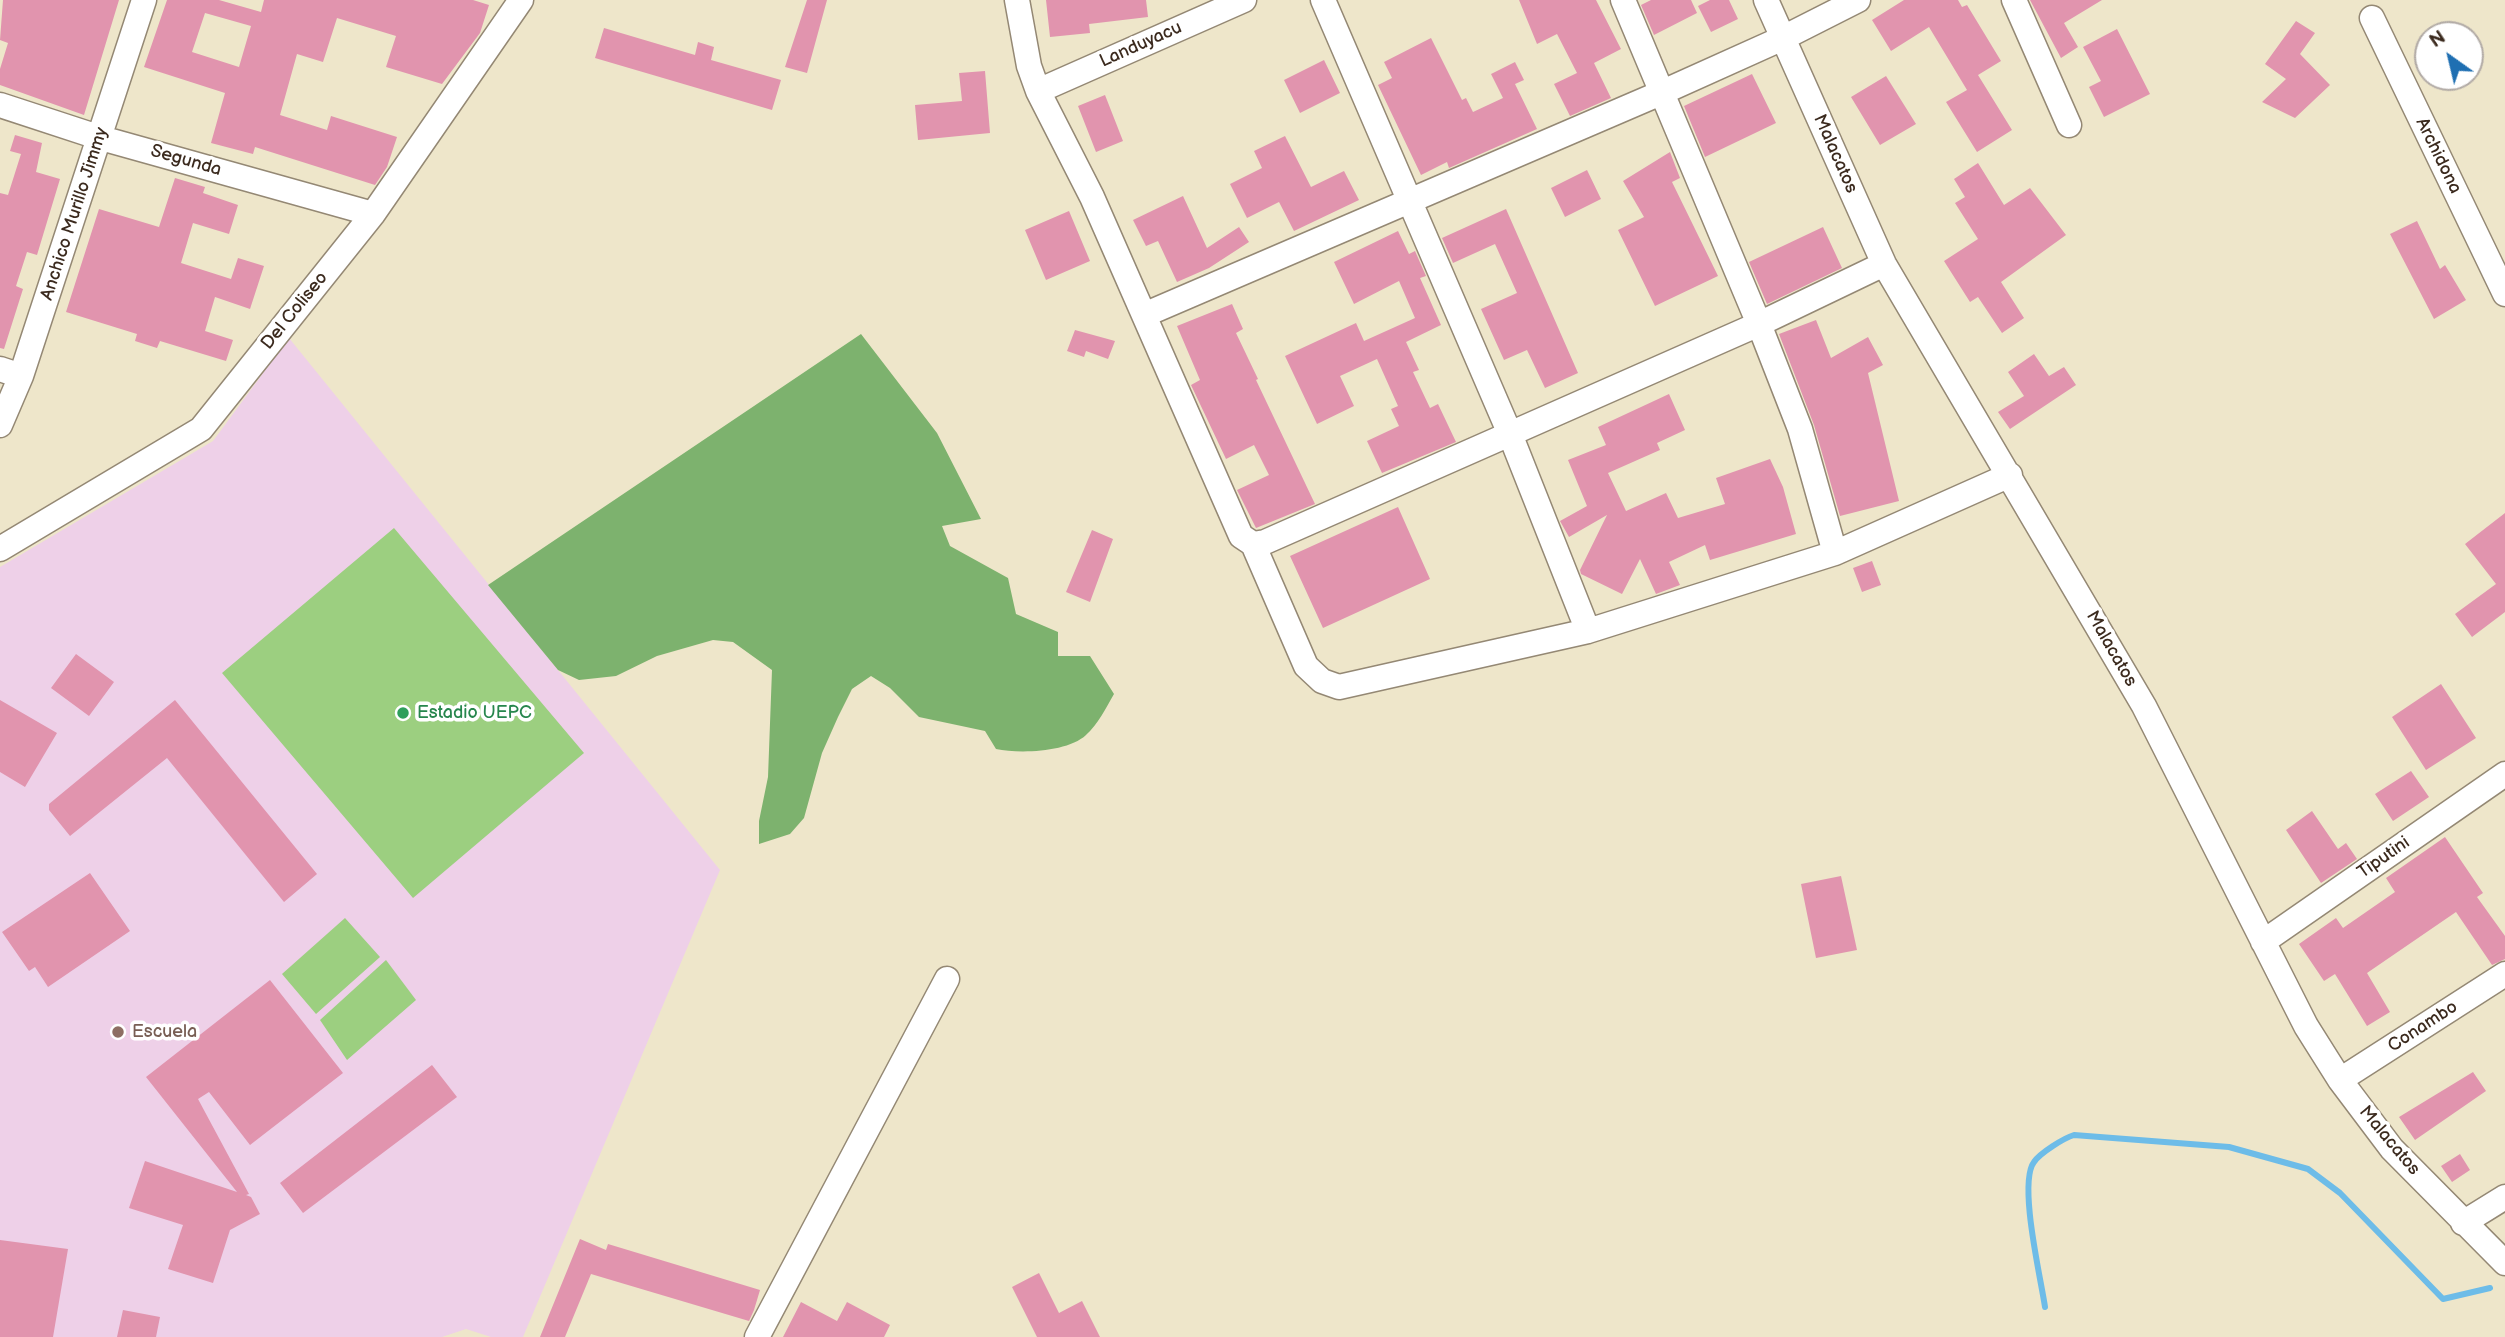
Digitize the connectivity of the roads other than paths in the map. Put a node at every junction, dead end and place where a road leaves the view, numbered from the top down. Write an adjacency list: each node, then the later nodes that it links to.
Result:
1 (144, 0): 16 (street, Anchico Murillo Jimmy)
2 (522, 0): 18 (street, Del Coliseo)
3 (1017, 0): 12 (street)
4 (1323, 0): 17 (street)
5 (1623, 0): 13 (street)
6 (1766, 0): 11 (street, Malacatos)
7 (1858, 0): 11 (street)
8 (2014, 0): 15 (street)
9 (1240, 1): 12 (street, Landuyacu)
10 (2372, 18): 20 (street, Archidona)
11 (1783, 38): 13 (street); 19 (street, Malacatos)
12 (1038, 91): 21 (street)
13 (1663, 92): 17 (street); 22 (street)
14 (0, 105): 16 (street, Segunda)
15 (2069, 125)
16 (101, 138): 18 (street, Segunda); 23 (street, Anchico Murillo Jimmy)
17 (1410, 201): 21 (street); 25 (street)
18 (373, 214): 28 (street, Del Coliseo)
19 (1884, 264): 22 (street); 26 (street, Malacatos)
20 (2505, 294)
21 (1144, 315): 27 (street)
22 (1759, 324): 25 (street); 29 (street)
23 (11, 372): 24 (street, Anchico Murillo Jimmy)
24 (0, 425)
25 (1510, 434): 27 (street); 30 (street)
26 (2010, 475): 29 (street); 32 (street, Malacatos)
27 (1253, 544): 30 (street)
28 (0, 549)
29 (1835, 552): 30 (street)
30 (1588, 631)
31 (2505, 774): 32 (street, Tiputini)
32 (2263, 942): 35 (street, Malacatos)
33 (2505, 974): 35 (street, Conambo)
34 (947, 979): 39 (street)
35 (2340, 1080): 37 (street, Malacatos)
36 (2505, 1197): 37 (street)
37 (2463, 1223): 38 (street, Malacatos)
38 (2505, 1263)
39 (757, 1337)

